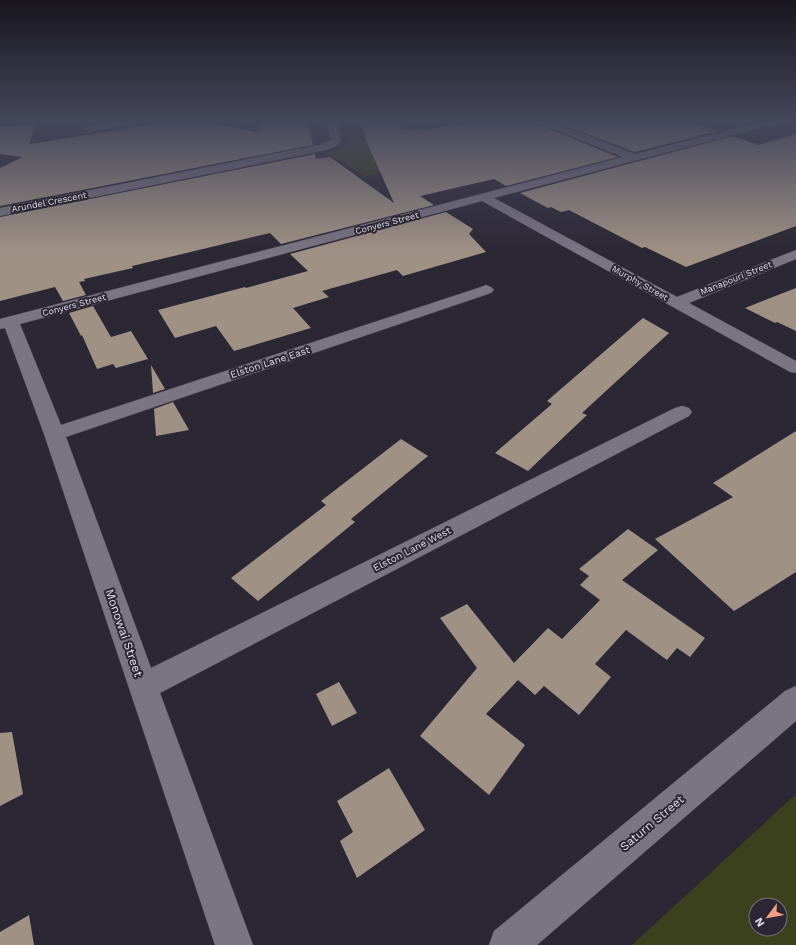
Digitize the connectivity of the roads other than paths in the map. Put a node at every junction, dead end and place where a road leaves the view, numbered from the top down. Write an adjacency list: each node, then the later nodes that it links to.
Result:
1 (236, 165): 4 (street, Arundel Crescent)
2 (607, 165): 3 (street, Conyers Street)
3 (483, 197): 7 (street, Murphy Street); 8 (street, Conyers Street)
4 (0, 212)
5 (796, 254): 7 (street, Manapouri Street)
6 (486, 290): 11 (street, Elston Lane East)
7 (676, 303): 9 (street, Murphy Street)
8 (6, 323): 11 (street, Monowai Street)
9 (796, 368)
10 (682, 412): 12 (street, Elston Lane West)
11 (54, 434): 12 (street, Monowai Street)
12 (143, 687): 14 (street, Monowai Street)
13 (796, 701): 15 (street, Saturn Street)
14 (234, 945)
15 (508, 945)

